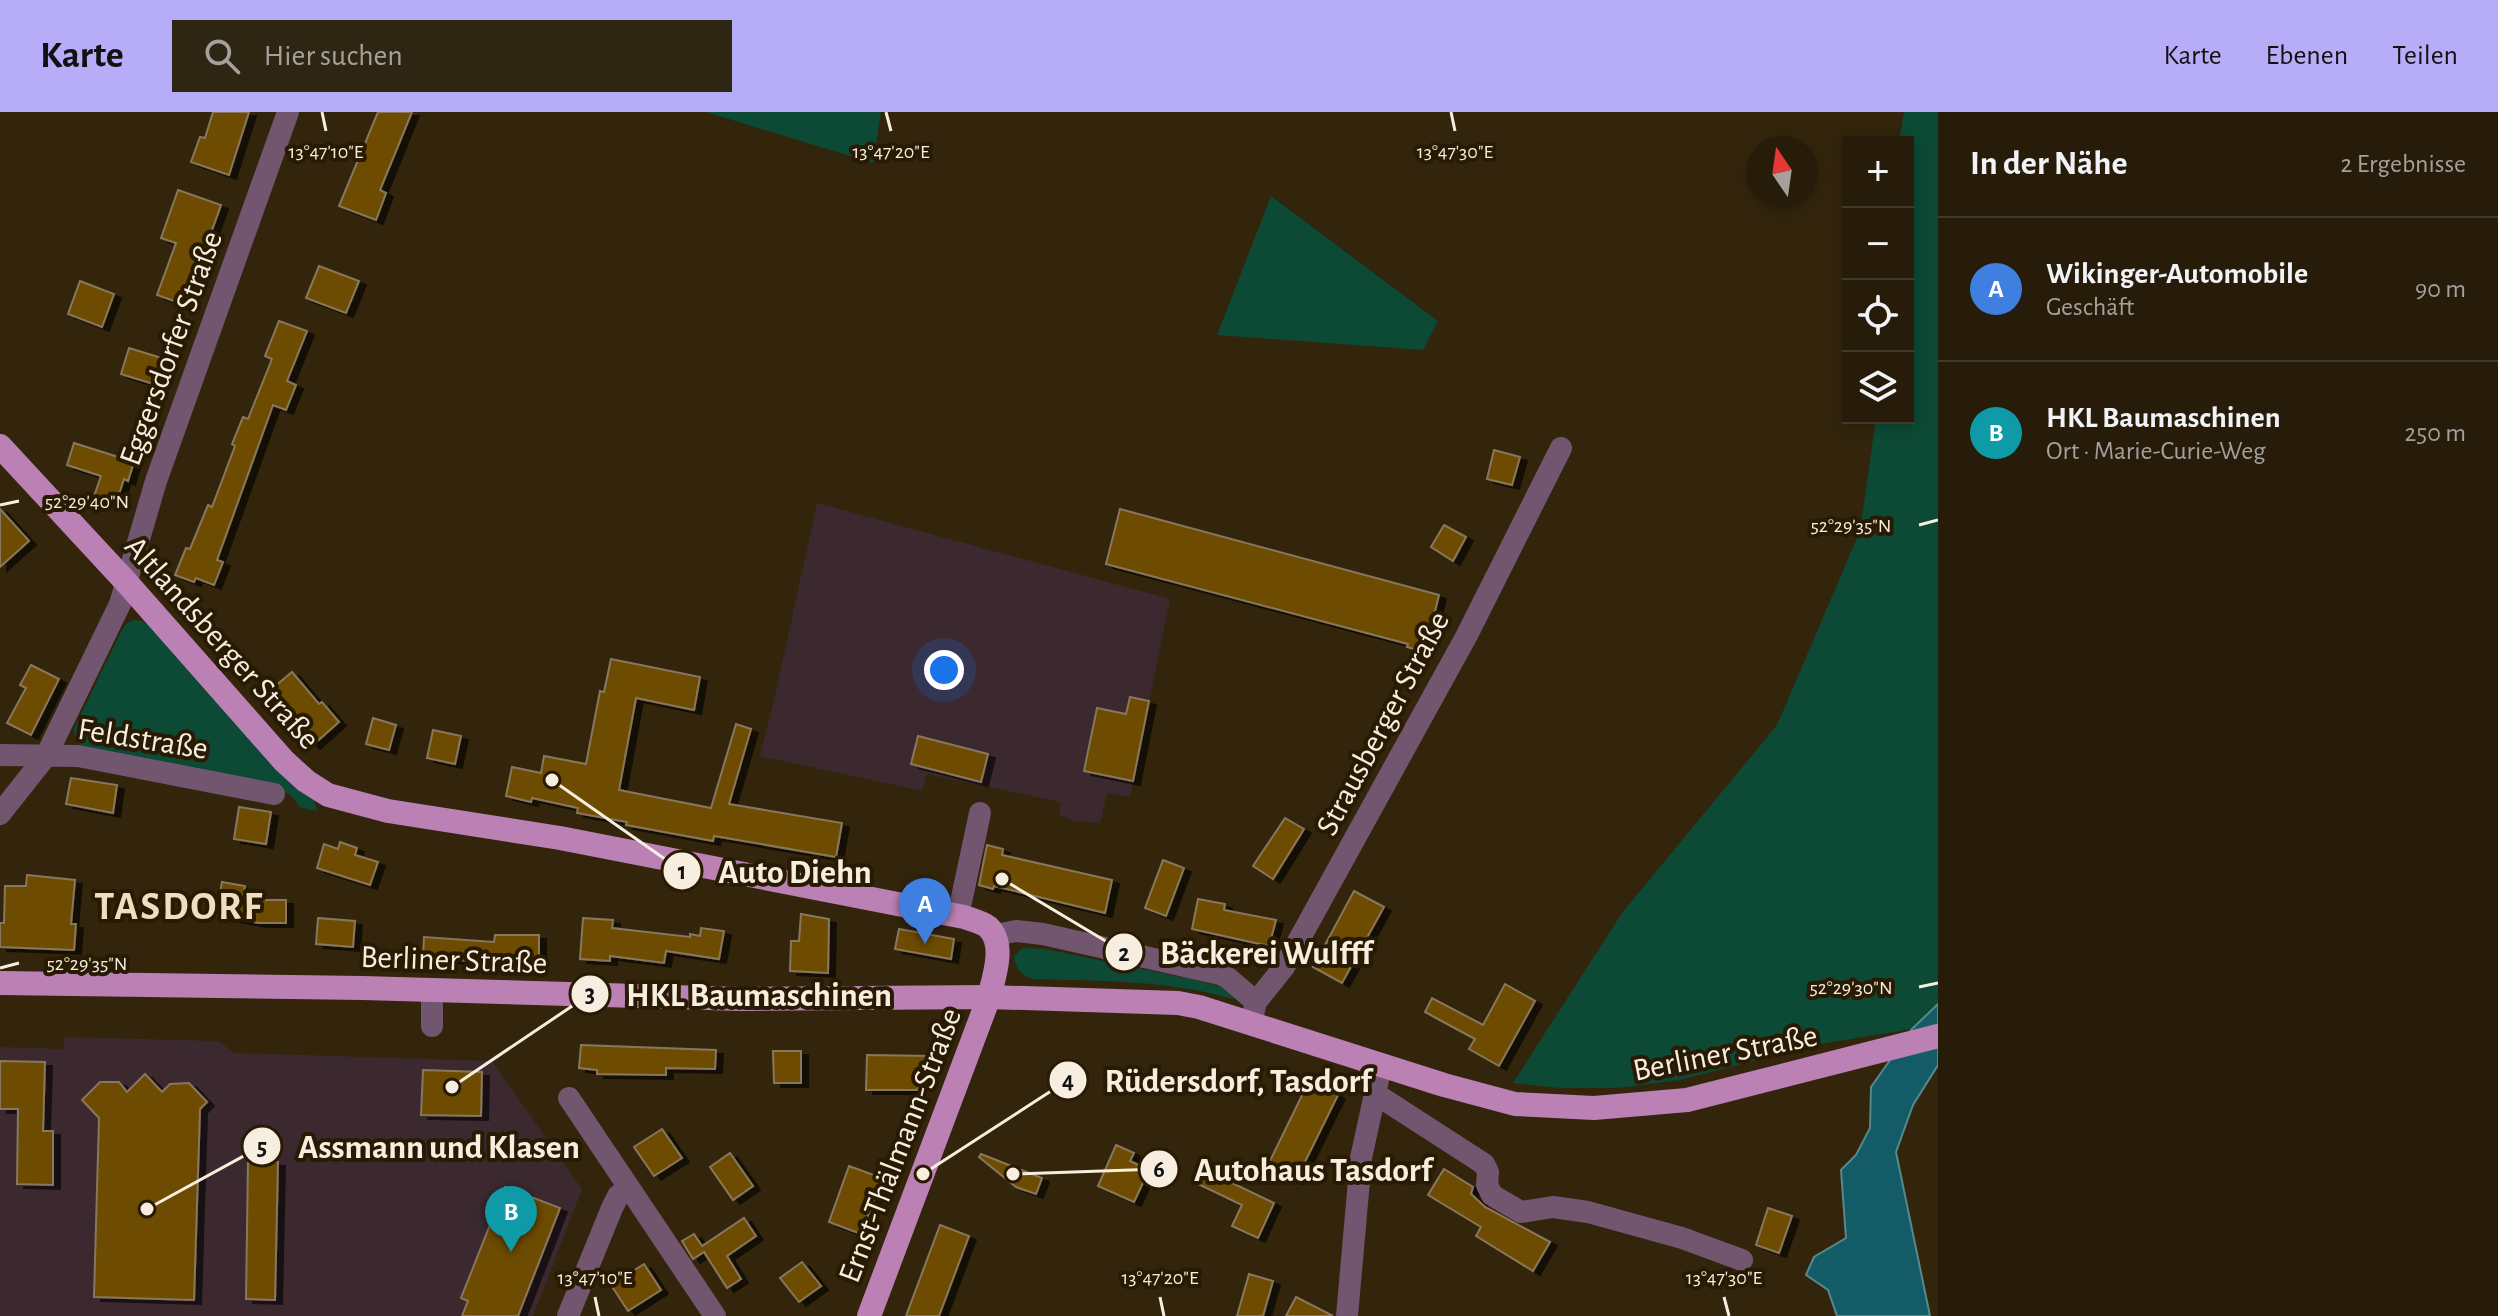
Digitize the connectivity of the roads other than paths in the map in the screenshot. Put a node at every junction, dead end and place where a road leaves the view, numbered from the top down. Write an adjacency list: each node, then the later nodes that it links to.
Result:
1 (288, 112): 4 (street, Eggersdorfer Straße)
2 (0, 446): 4 (main road, Altlandsberger Straße)
3 (1561, 448): 15 (street, Strausberger Straße)
4 (127, 583): 6 (street, Eggersdorfer Straße); 10 (main road, Altlandsberger Straße)
5 (0, 755): 6 (street, Feldstraße)
6 (46, 756): 7 (street, Feldstraße); 9 (street, Eggersdorfer Straße)
7 (274, 794)
8 (980, 813): 10 (street)
9 (0, 814)
10 (958, 916): 11 (main road, Altlandsberger Straße)
11 (995, 935): 14 (main road); 15 (street)
12 (0, 983): 13 (main road, Berliner Straße)
13 (432, 990): 14 (main road, Berliner Straße); 16 (street)
14 (989, 997): 15 (main road, Berliner Straße); 25 (main road, Ernst-Thälmann-Straße)
15 (1253, 1012): 18 (main road, Berliner Straße)
16 (432, 1026)
17 (1938, 1036): 18 (main road, Berliner Straße)
18 (1383, 1064): 19 (street)
19 (1374, 1093): 22 (street); 26 (street)
20 (569, 1098): 21 (street)
21 (629, 1188): 23 (street); 24 (street)
22 (1742, 1260)
23 (568, 1316)
24 (715, 1316)
25 (869, 1316)
26 (1347, 1316)

